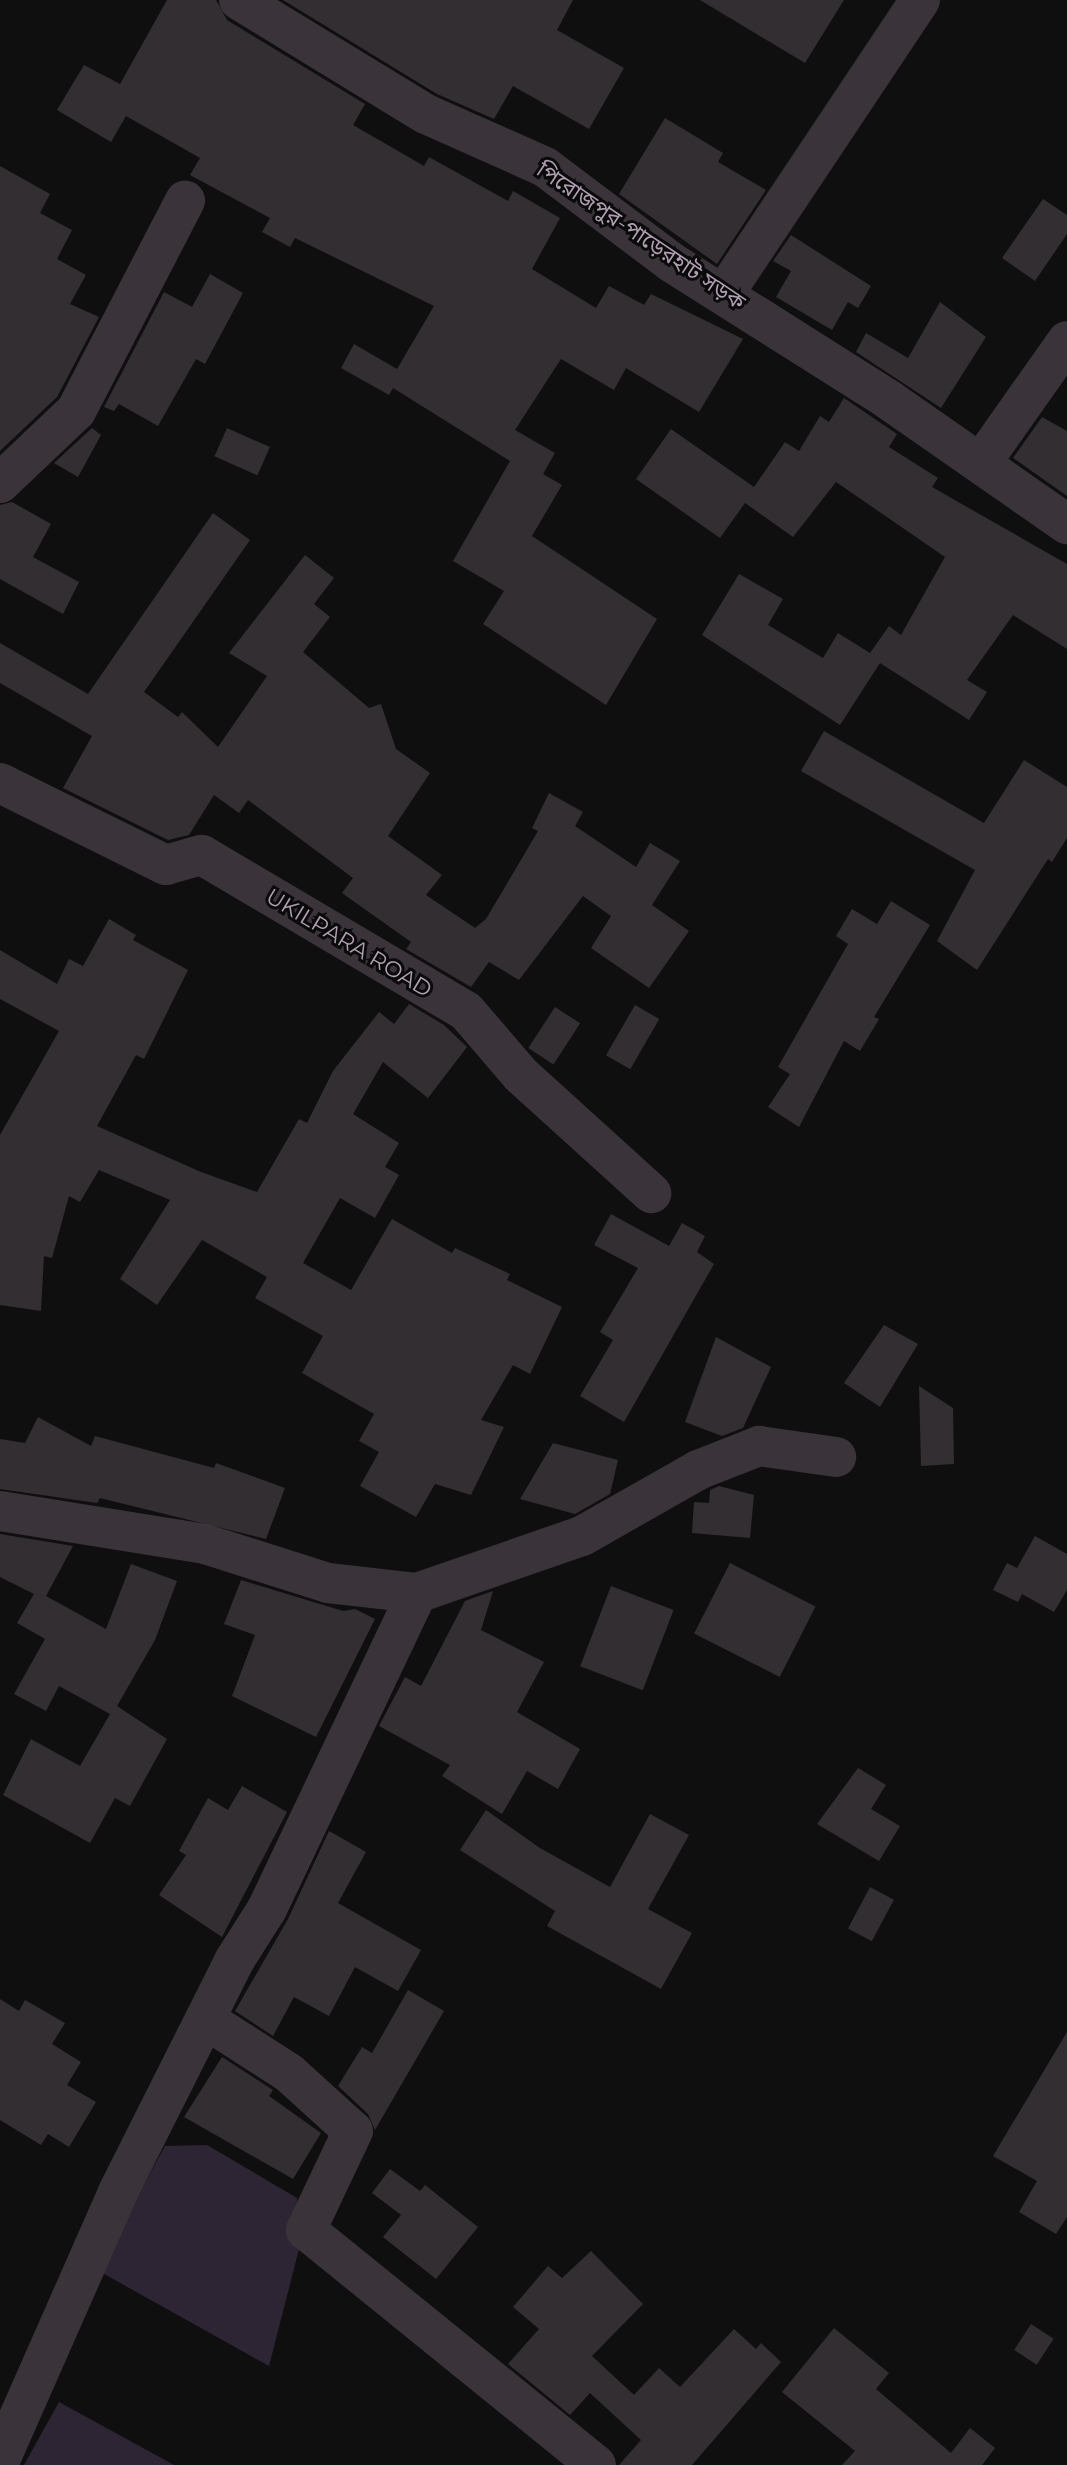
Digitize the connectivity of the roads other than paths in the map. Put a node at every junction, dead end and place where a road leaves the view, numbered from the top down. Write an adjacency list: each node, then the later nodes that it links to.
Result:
1 (239, 0): 4 (street, পিরোজপুর-পাড়েরহাট সড়ক)
2 (920, 0): 4 (street)
3 (185, 201): 7 (street)
4 (724, 294): 6 (street, পিরোজপুর-পাড়েরহাট সড়ক)
5 (1067, 341): 6 (street)
6 (981, 463): 8 (street, পিরোজপুর-পাড়েরহাট সড়ক)
7 (0, 483)
8 (1067, 524)
9 (0, 783): 10 (street, UKILPARA ROAD)
10 (651, 1193)
11 (836, 1457): 13 (street)
12 (0, 1511): 13 (street)
13 (417, 1593): 14 (street)
14 (205, 2019): 15 (street); 16 (street)
15 (0, 2460)
16 (596, 2465)

